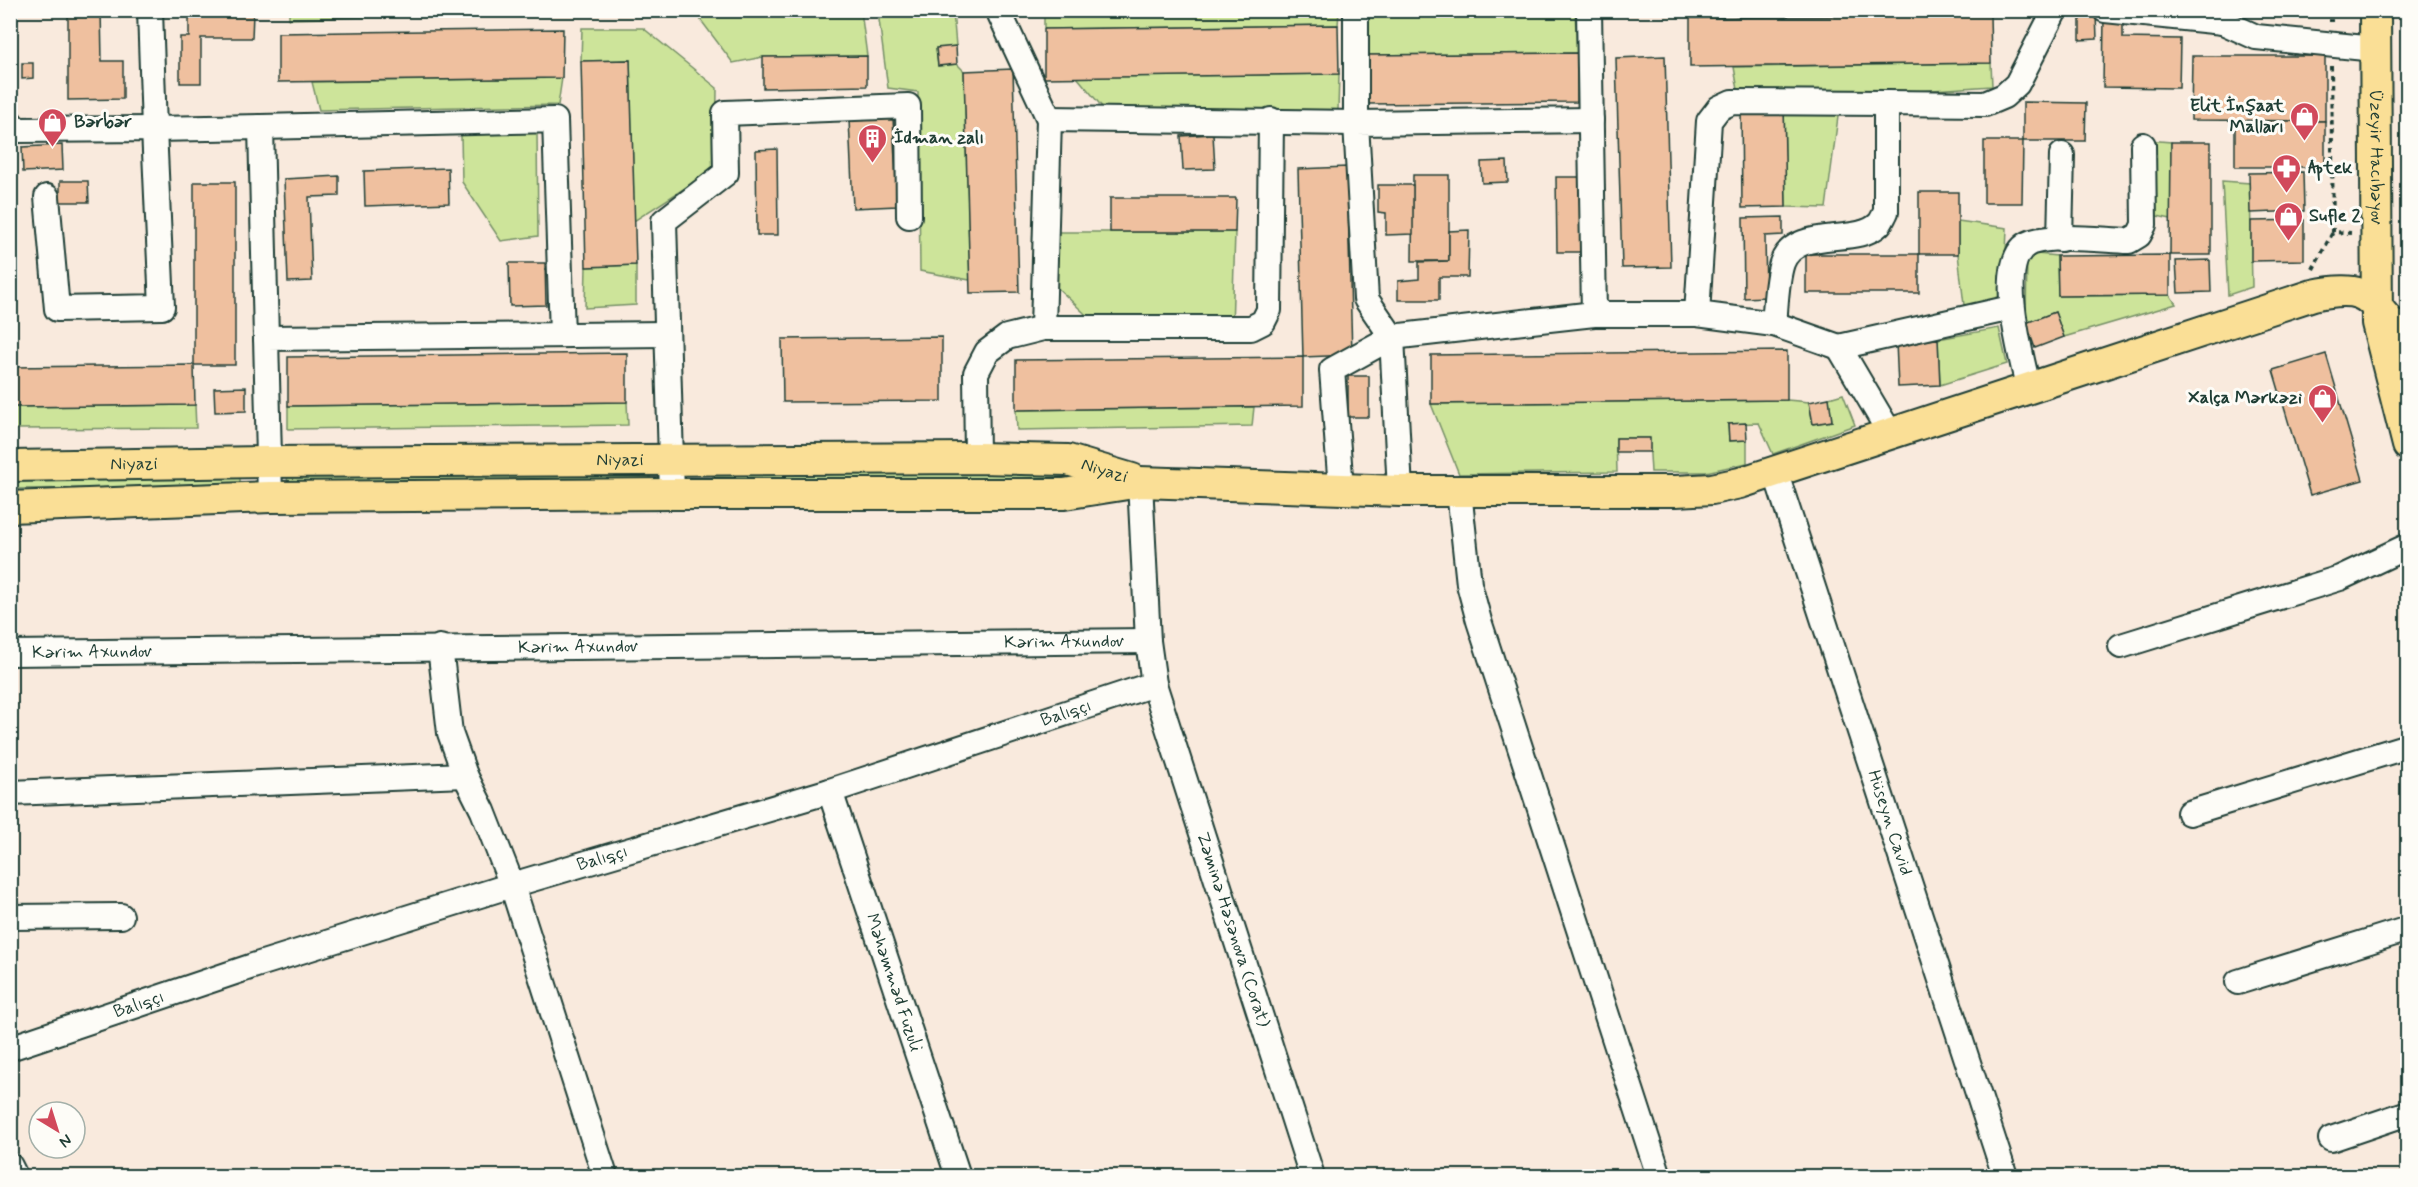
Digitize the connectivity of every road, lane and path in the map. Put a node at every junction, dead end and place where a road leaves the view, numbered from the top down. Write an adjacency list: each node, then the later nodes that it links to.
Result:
1 (150, 10): 19 (street)
2 (999, 10): 13 (street)
3 (1356, 10): 17 (street)
4 (1588, 10): 15 (street)
5 (2055, 10): 12 (street)
6 (2105, 10): 9 (street)
7 (2331, 10): 10 (path)
8 (2375, 10): 11 (main road, Üzeyir Hacıbəyov)
9 (2223, 16): 10 (street)
10 (2331, 45): 11 (street); 24 (path)
11 (2375, 49): 25 (main road, Üzeyir Hacıbəyov)
12 (1886, 103): 31 (street); 32 (street)
13 (1049, 119): 14 (street); 33 (street)
14 (1271, 120): 17 (street); 33 (street)
15 (1591, 120): 17 (street); 30 (street)
16 (10, 122): 19 (street)
17 (1356, 123): 36 (street)
18 (261, 127): 19 (street); 35 (street); 37 (street)
19 (154, 129): 22 (street)
20 (2143, 145): 26 (street)
21 (2062, 155): 26 (street)
22 (47, 197)
23 (909, 216): 34 (street)
24 (2333, 232): 25 (path); 27 (path)
25 (2364, 237): 27 (main road); 28 (main road, Üzeyir Hacıbəyov)
26 (2060, 239): 29 (street)
27 (2313, 295): 28 (main road); 40 (main road)
28 (2376, 304): 38 (main road); 42 (main road, Üzeyir Hacıbəyov)
29 (2011, 308): 39 (street); 40 (street)
30 (1594, 314): 31 (street); 36 (street)
31 (1697, 314): 32 (street)
32 (1774, 324): 39 (street)
33 (1043, 328): 43 (street)
34 (666, 334): 35 (street); 44 (street)
35 (562, 335): 37 (street)
36 (1392, 337): 49 (street); 50 (street)
37 (266, 338): 45 (street)
38 (2408, 340)
39 (1839, 347): 41 (street)
40 (2029, 390): 41 (main road)
41 (1891, 435): 47 (main road)
42 (2408, 444)
43 (976, 458): 44 (main road, Niyazi); 48 (main road, Niyazi)
44 (671, 459): 45 (main road, Niyazi); 52 (street)
45 (268, 462): 46 (main road, Niyazi); 53 (street)
46 (10, 466)
47 (1775, 471): 51 (main road); 80 (street, Hüseyn Cavid)
48 (1140, 482): 49 (main road); 52 (main road, Niyazi); 56 (street)
49 (1341, 489): 50 (main road)
50 (1400, 491): 51 (main road)
51 (1459, 491): 79 (street)
52 (672, 494): 53 (main road, Niyazi)
53 (270, 497): 54 (main road, Niyazi)
54 (10, 507)
55 (2408, 546): 57 (street)
56 (1148, 641): 58 (street, Kərim Axundov); 60 (street)
57 (2121, 646)
58 (440, 647): 59 (street, Kərim Axundov); 62 (street)
59 (10, 653)
60 (1154, 684): 63 (street, Balıqçı); 78 (street, Zəminə Həsənova (Corat))
61 (2408, 746): 65 (street)
62 (465, 775): 64 (street); 66 (street)
63 (830, 791): 66 (street, Balıqçı); 77 (street, Məhəmməd Fuzuli)
64 (10, 793)
65 (2189, 813)
66 (512, 885): 71 (street, Balıqçı); 76 (street)
67 (121, 916): 68 (street)
68 (10, 917)
69 (2408, 929): 70 (street)
70 (2238, 982)
71 (10, 1048)
72 (2408, 1113): 73 (street)
73 (2331, 1139)
74 (10, 1166): 75 (street)
75 (15, 1176)
76 (605, 1176)
77 (958, 1176)
78 (1312, 1176)
79 (1659, 1176)
80 (2005, 1176)

